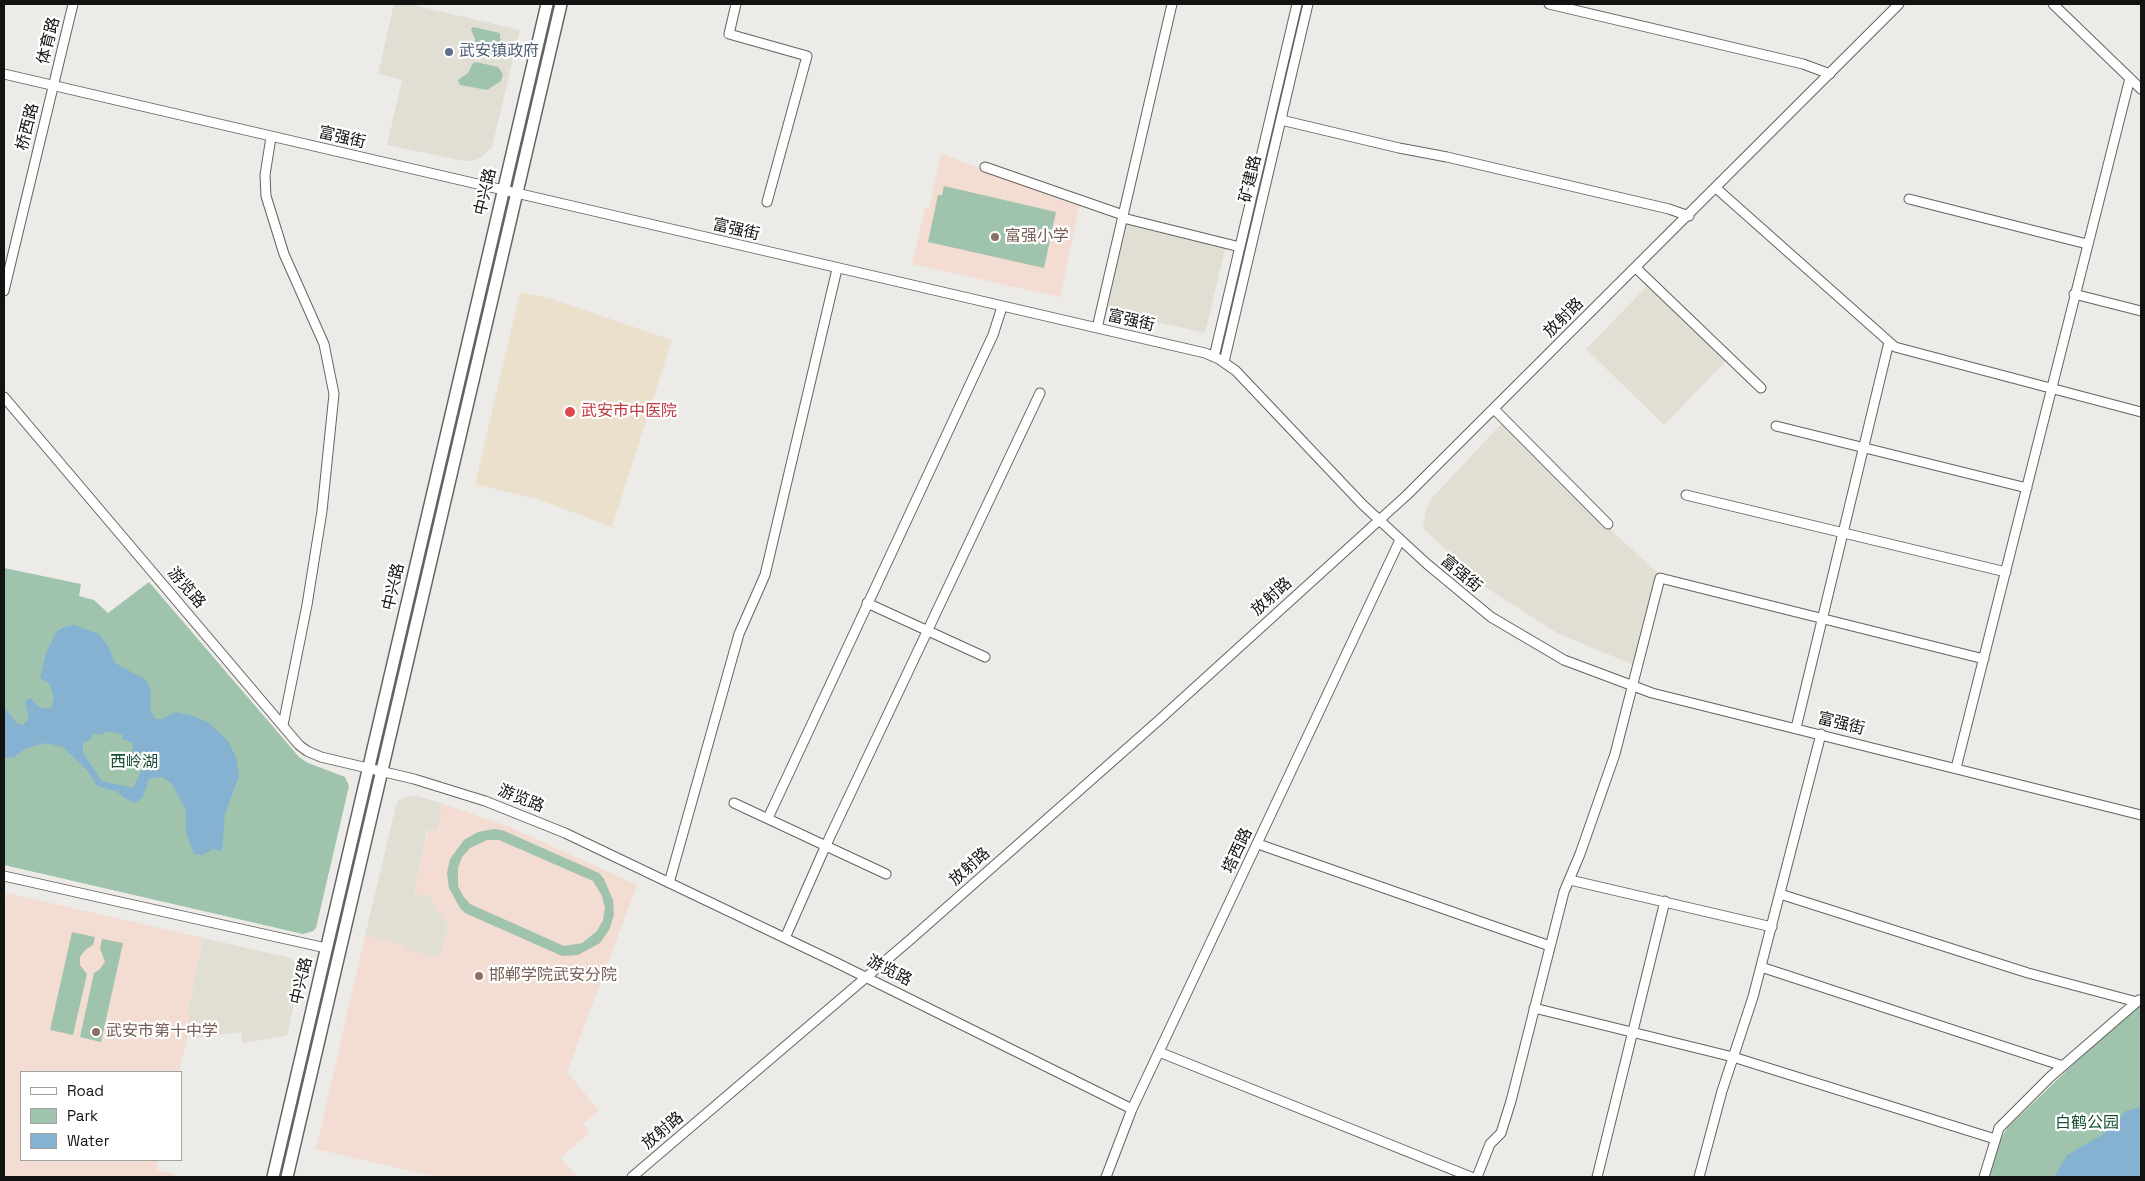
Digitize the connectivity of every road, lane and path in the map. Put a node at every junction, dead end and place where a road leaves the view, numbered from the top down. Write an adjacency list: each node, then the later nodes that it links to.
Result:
1 (73, 4): 14 (street, 体育路)
2 (547, 4): 20 (main road, 中兴路)
3 (561, 4): 21 (main road, 中兴路)
4 (736, 4): 23 (street)
5 (1172, 4): 24 (street)
6 (1297, 4): 27 (street, 矿建路)
7 (1308, 4): 16 (street, 矿建路)
8 (1549, 4): 12 (street)
9 (1899, 4): 12 (street, 放射路)
10 (2053, 4): 13 (street)
11 (4, 74): 14 (street, 富强街)
12 (1830, 74): 19 (street, 放射路)
13 (2130, 78): 15 (street); 26 (street)
14 (53, 86): 17 (street, 富强街); 30 (street, 桥西路)
15 (2141, 89)
16 (1281, 120): 25 (street); 37 (street, 矿建路)
17 (271, 137): 20 (street, 富强街); 59 (street)
18 (985, 167): 24 (street)
19 (1716, 188): 25 (street, 放射路); 35 (street)
20 (503, 192): 21 (street, 富强街); 62 (main road, 中兴路)
21 (517, 195): 29 (street, 富强街); 64 (main road, 中兴路)
22 (1909, 199): 26 (street)
23 (767, 202)
24 (1123, 216): 27 (street); 34 (street)
25 (1689, 216): 28 (street, 放射路)
26 (2087, 244): 31 (street)
27 (1240, 247): 36 (street, 矿建路)
28 (1636, 268): 38 (street); 42 (street, 放射路)
29 (836, 269): 32 (street, 富强街); 73 (street)
30 (4, 291)
31 (2074, 294): 33 (street); 39 (street)
32 (1002, 307): 34 (street, 富强街); 53 (street)
33 (2141, 311)
34 (1097, 328): 36 (street, 富强街)
35 (1889, 342): 39 (street); 45 (street)
36 (1214, 357): 37 (street, 富强街)
37 (1224, 362): 48 (street, 富强街)
38 (1761, 388)
39 (2051, 389): 43 (street); 46 (street)
40 (1040, 393): 55 (street)
41 (4, 397): 59 (street, 游览路)
42 (1494, 409): 48 (street, 放射路); 49 (street)
43 (2141, 412)
44 (1776, 426): 45 (street)
45 (1864, 448): 46 (street); 50 (street)
46 (2027, 488): 52 (street)
47 (1686, 495): 50 (street)
48 (1379, 520): 51 (street, 富强街); 81 (street, 放射路)
49 (1608, 524)
50 (1843, 534): 52 (street); 54 (street)
51 (1400, 540): 58 (street, 富强街); 68 (street, 塔西路)
52 (2006, 572): 57 (street)
53 (867, 603): 55 (street); 67 (street)
54 (1822, 618): 57 (street); 58 (street); 60 (street)
55 (928, 630): 56 (street); 69 (street)
56 (985, 657)
57 (1984, 659): 63 (street)
58 (1634, 687): 60 (street, 富强街); 72 (street)
59 (283, 725): 62 (street, 游览路)
60 (1796, 728): 61 (street, 富强街)
61 (1820, 734): 63 (street, 富强街); 74 (street)
62 (368, 768): 64 (street, 游览路); 79 (main road, 中兴路)
63 (1956, 768): 66 (street, 富强街)
64 (382, 771): 73 (street, 游览路); 91 (main road, 中兴路)
65 (734, 803): 67 (street)
66 (2141, 815)
67 (768, 818): 69 (street)
68 (1258, 844): 78 (street); 85 (street, 塔西路)
69 (826, 845): 70 (street); 77 (street)
70 (886, 874)
71 (4, 876): 79 (street)
72 (1570, 880): 75 (street); 78 (street)
73 (669, 883): 77 (street, 游览路)
74 (1780, 894): 76 (street); 82 (street)
75 (1665, 901): 76 (street); 84 (street)
76 (1772, 926): 80 (street)
77 (785, 938): 81 (street, 游览路)
78 (1550, 946): 83 (street)
79 (326, 948): 90 (main road, 中兴路)
80 (1761, 967): 86 (street); 87 (street)
81 (867, 977): 88 (street, 游览路); 92 (street, 放射路)
82 (2139, 1000): 87 (street)
83 (1534, 1008): 84 (street); 95 (street)
84 (1633, 1031): 86 (street); 96 (street)
85 (1159, 1052): 88 (street, 塔西路); 94 (street)
86 (1733, 1057): 89 (street); 97 (street)
87 (2063, 1066): 89 (street)
88 (1132, 1109): 93 (street, 塔西路)
89 (1995, 1139): 98 (street)
90 (273, 1177)
91 (287, 1177)
92 (632, 1177)
93 (1106, 1177)
94 (1471, 1177)
95 (1476, 1177)
96 (1597, 1177)
97 (1699, 1177)
98 (1984, 1177)

